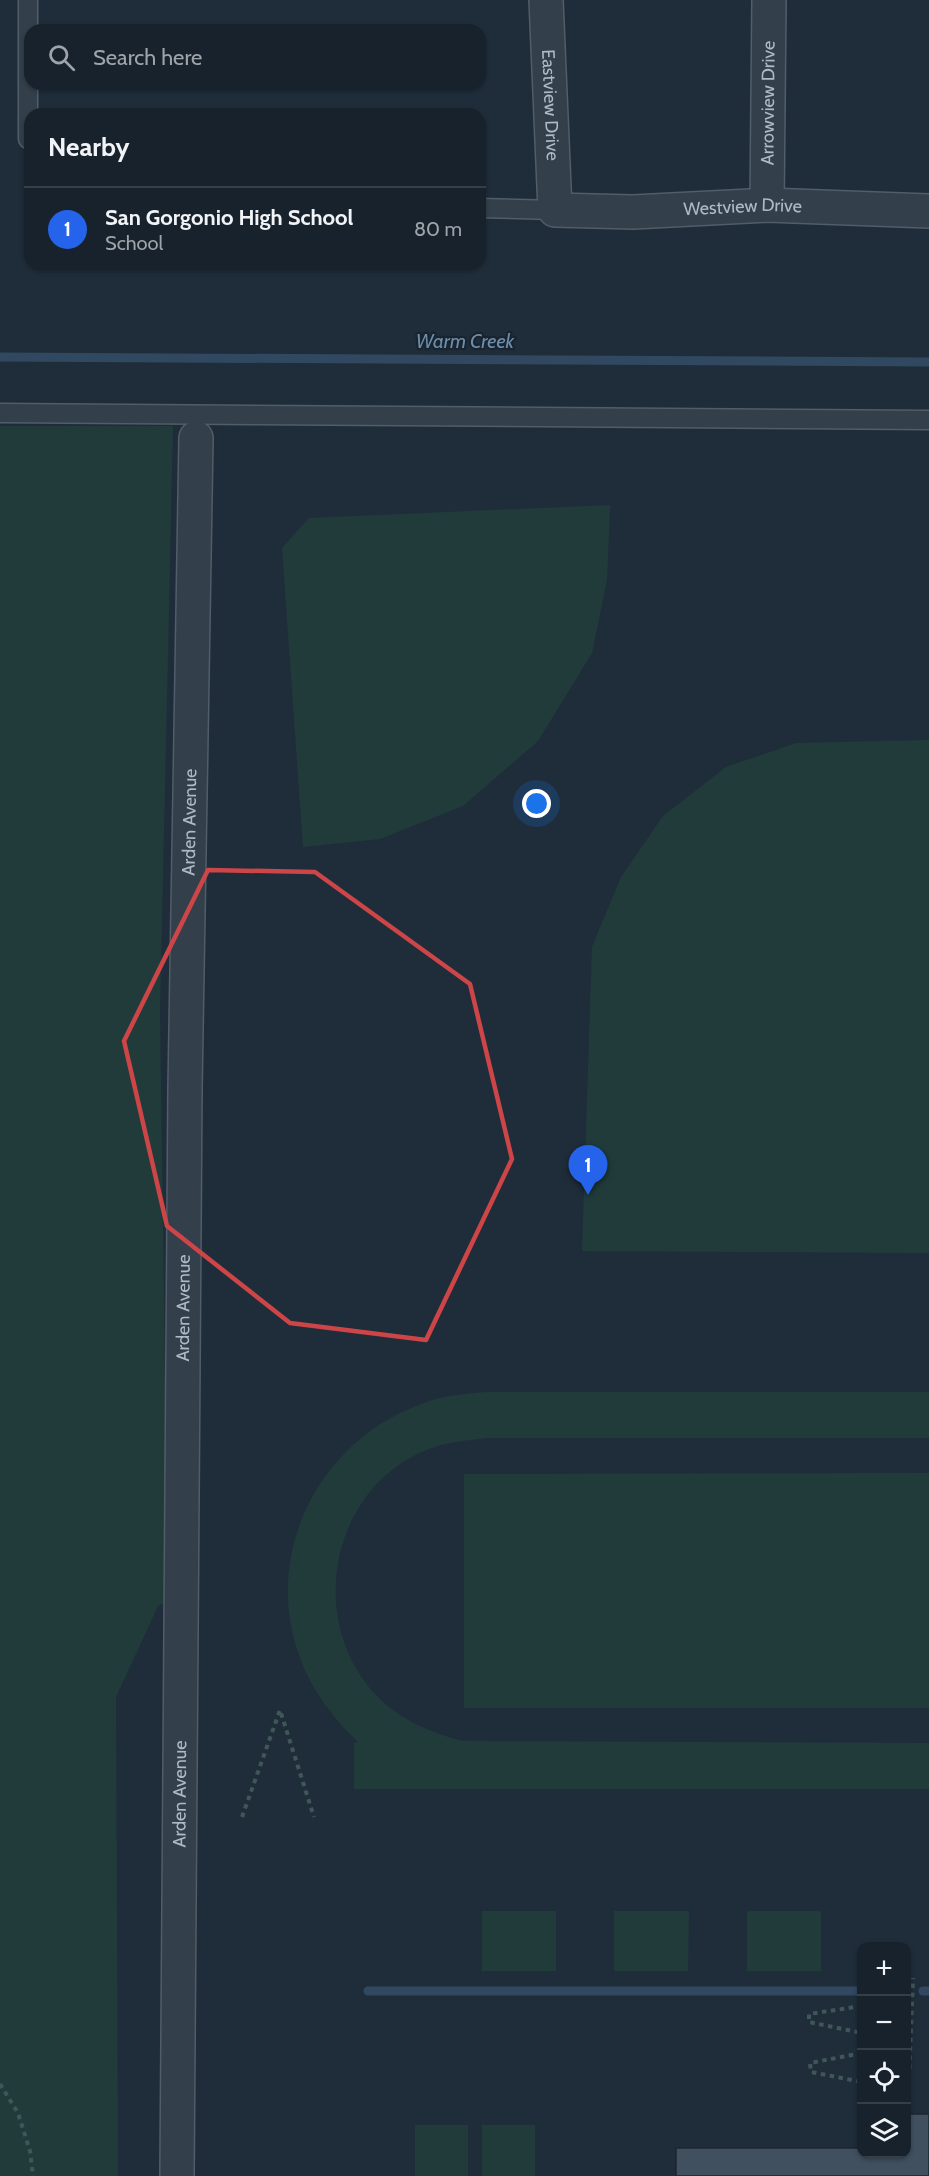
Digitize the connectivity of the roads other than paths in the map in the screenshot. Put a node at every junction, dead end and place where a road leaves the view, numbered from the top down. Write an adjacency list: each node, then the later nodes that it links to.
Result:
1 (28, 0): 4 (lane)
2 (546, 0): 9 (street, Eastview Drive)
3 (769, 0): 7 (street, Arrowview Drive)
4 (28, 24)
5 (28, 90): 6 (lane)
6 (28, 108)
7 (767, 206): 9 (street, Westview Drive); 10 (street, Westview Drive)
8 (486, 208): 9 (lane)
9 (555, 210)
10 (929, 211)
11 (0, 413): 12 (lane)
12 (929, 420)
13 (196, 438): 14 (street, Arden Avenue)
14 (177, 2176)

